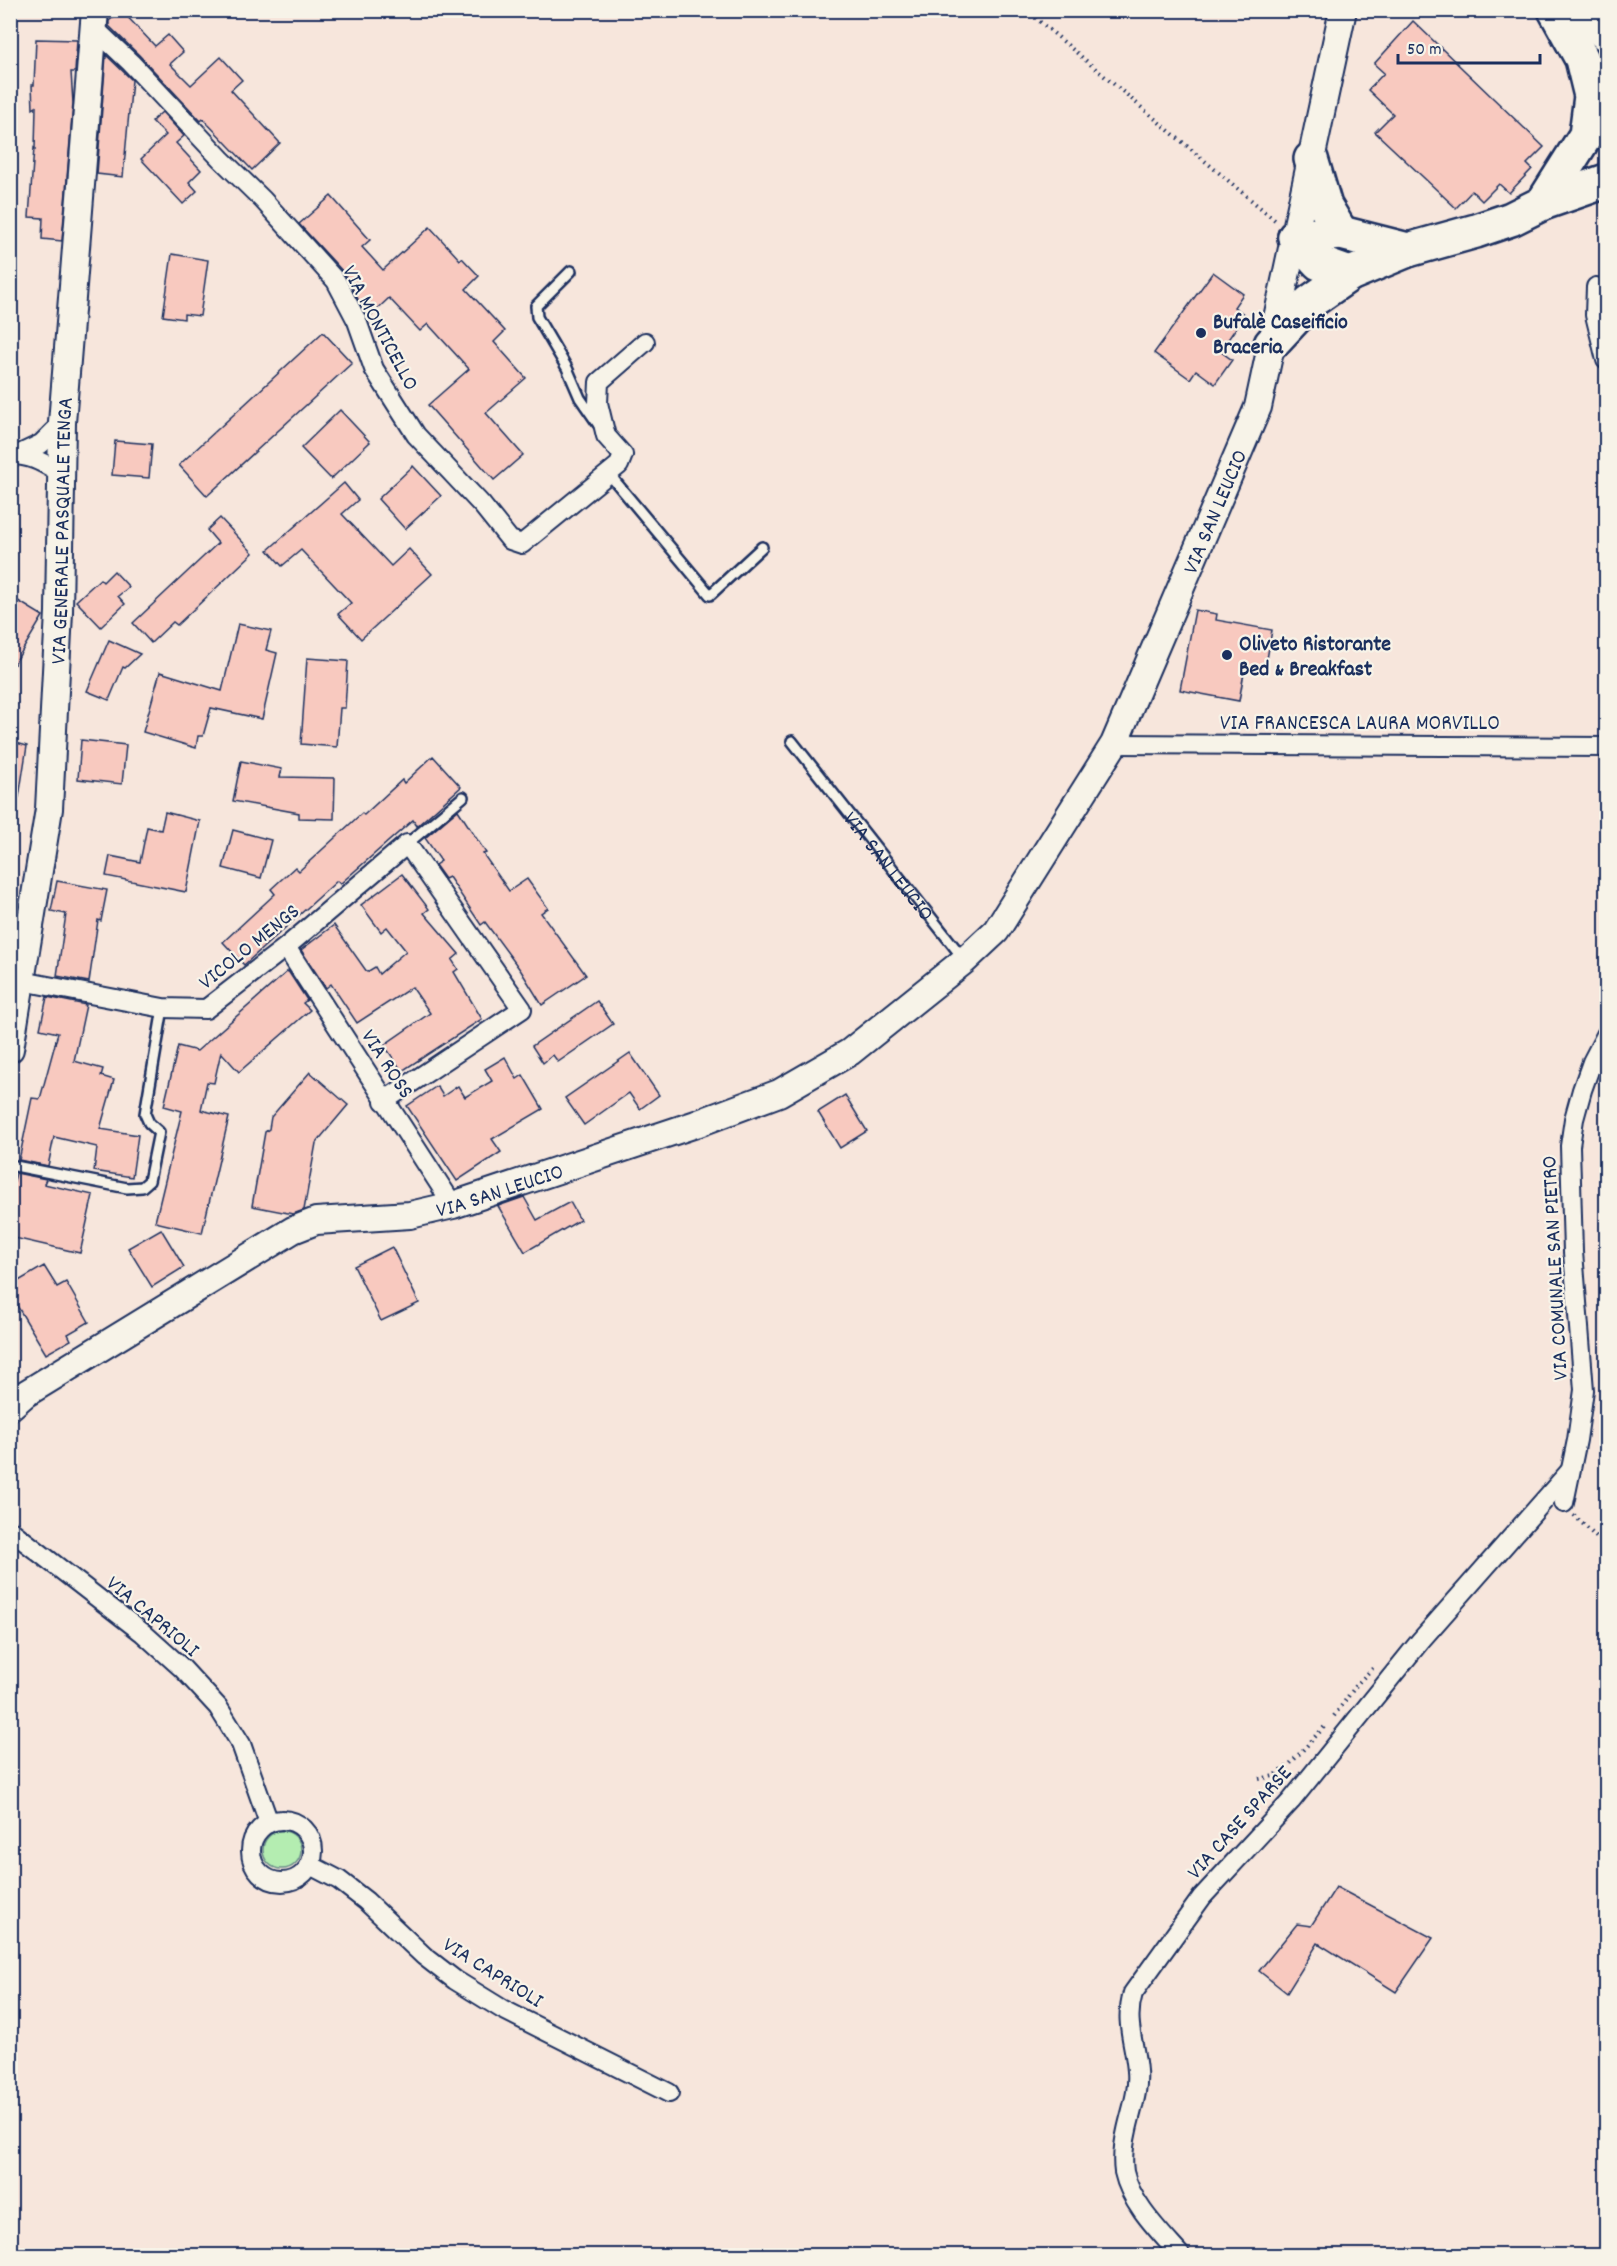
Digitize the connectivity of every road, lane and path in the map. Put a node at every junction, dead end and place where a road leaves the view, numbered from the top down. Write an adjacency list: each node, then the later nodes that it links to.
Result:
1 (1026, 10): 11 (path)
2 (1343, 10): 7 (street, VIA SAN LEUCIO)
3 (1555, 10): 9 (highway)
4 (1580, 10): 6 (highway)
5 (94, 19): 19 (street, VIA GENERALE PASQUALE TENGA); 23 (street, VIA MONTICELLO)
6 (1606, 34)
7 (1311, 159): 10 (highway); 11 (street, VIA SAN LEUCIO)
8 (1606, 181): 9 (highway)
9 (1544, 203): 12 (highway)
10 (1341, 233): 11 (highway); 12 (highway)
11 (1295, 237): 14 (highway); 17 (street, VIA SAN LEUCIO)
12 (1408, 250): 14 (highway)
13 (571, 271): 20 (lane, VIA MONTICELLO)
14 (1350, 274): 17 (highway)
15 (1596, 287): 18 (street)
16 (645, 342): 20 (street, VIA MONTICELLO)
17 (1271, 344): 26 (street, VIA SAN LEUCIO)
18 (1606, 360)
19 (62, 423): 21 (street); 22 (street, VIA GENERALE PASQUALE TENGA)
20 (606, 436): 23 (street, VIA MONTICELLO)
21 (15, 454): 22 (street)
22 (61, 472): 32 (street, VIA GENERALE PASQUALE TENGA)
23 (609, 474): 24 (lane)
24 (762, 547)
25 (792, 741): 31 (lane, VIA SAN LEUCIO)
26 (1114, 744): 27 (street, VIA FRANCESCA LAURA MORVILLO); 31 (street, VIA SAN LEUCIO)
27 (1606, 747)
28 (463, 797): 29 (lane, VICOLO MENGS)
29 (407, 844): 30 (street, VICOLO MENGS); 36 (street)
30 (286, 947): 33 (street, VICOLO MENGS); 36 (street, VIA ROSS)
31 (965, 960): 38 (street, VIA SAN LEUCIO)
32 (16, 975): 33 (street, VICOLO MENGS); 35 (street, VIA GENERALE PASQUALE TENGA)
33 (163, 1008): 37 (lane)
34 (1606, 1035): 40 (street, VIA COMUNALE SAN PIETRO)
35 (10, 1049)
36 (384, 1101): 38 (street, VIA ROSS)
37 (10, 1165)
38 (453, 1204): 39 (street, VIA SAN LEUCIO)
39 (15, 1399)
40 (1570, 1471): 41 (street, VIA COMUNALE SAN PIETRO); 47 (street, VIA CASE SPARSE)
41 (1564, 1503): 43 (path)
42 (10, 1530): 44 (street, VIA CAPRIOLI)
43 (1606, 1547)
44 (269, 1823): 45 (street); 45 (street)
45 (310, 1865): 46 (street, VIA CAPRIOLI)
46 (669, 2093)
47 (1181, 2256)

